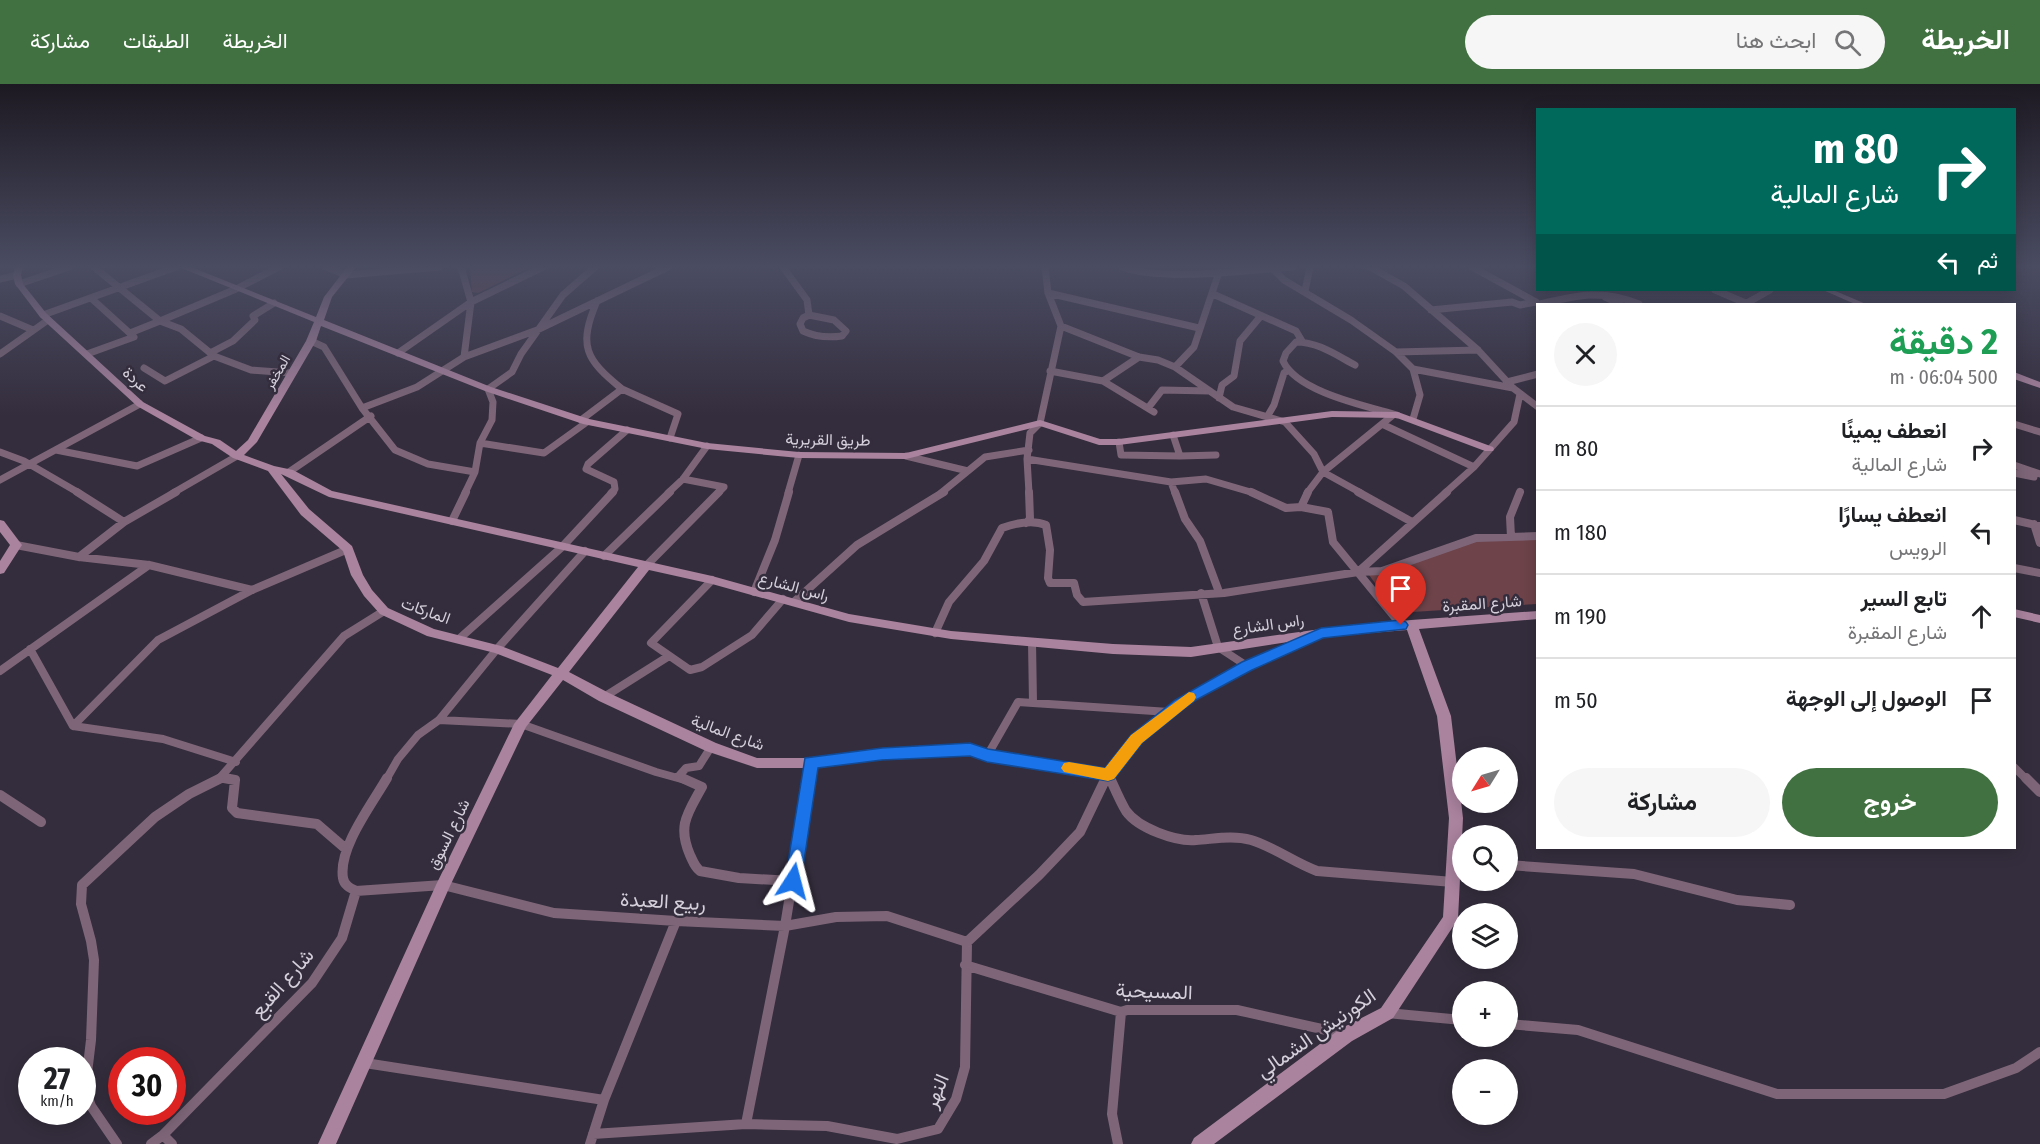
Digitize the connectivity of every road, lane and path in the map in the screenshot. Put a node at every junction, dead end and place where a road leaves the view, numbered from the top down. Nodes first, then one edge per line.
1 (1, 316) edge
2 (112, 316) edge
3 (155, 316) edge
4 (171, 316) edge
5 (253, 316) edge
6 (307, 316) edge
7 (320, 316) edge
8 (450, 316) edge
9 (469, 316) edge
10 (547, 316) edge
11 (564, 316) edge
12 (590, 316) edge
13 (808, 316) edge
14 (816, 316) edge
15 (1057, 316) edge
16 (1149, 316) edge
17 (1203, 316) edge
18 (1343, 316) edge
19 (1439, 316) edge
20 (46, 317) joint
21 (1260, 317) joint
22 (160, 321) junction
23 (318, 321) junction
24 (1061, 326) junction
25 (1198, 328) junction
26 (33, 330) junction
27 (537, 330) junction
28 (130, 333) junction
29 (311, 341) junction
30 (1302, 341) junction
31 (1478, 350) junction
32 (2, 351) edge
33 (1396, 352) junction
34 (398, 353) junction
35 (87, 354) junction
36 (212, 354) junction
37 (464, 357) junction
38 (1139, 357) junction
39 (1355, 365) dead end
40 (1175, 367) junction
41 (144, 368) dead end
42 (1413, 369) junction
43 (1050, 370) junction
44 (1287, 371) junction
45 (2016, 371) edge
46 (444, 372) junction
47 (291, 373) junction
48 (1536, 375) edge
49 (2016, 376) edge
50 (2040, 380) edge
51 (1103, 381) junction
52 (1507, 382) junction
53 (2040, 385) edge
54 (1513, 388) junction
55 (488, 389) junction
56 (622, 389) junction
57 (1211, 392) junction
58 (1520, 394) junction
59 (1219, 398) junction
60 (140, 404) junction
61 (1536, 406) edge
62 (362, 408) junction
63 (1396, 415) junction
64 (370, 416) junction
65 (1267, 417) junction
66 (1413, 419) junction
67 (584, 421) junction
68 (1285, 422) junction
69 (1040, 423) junction
70 (1384, 425) junction
71 (2016, 425) edge
72 (627, 430) junction
73 (2040, 432) edge
74 (1173, 435) junction
75 (201, 438) junction
76 (670, 438) junction
77 (1119, 442) junction
78 (480, 443) junction
79 (707, 446) junction
80 (1489, 449) junction
81 (56, 450) junction
82 (1029, 450) junction
83 (0, 452) edge
84 (799, 455) junction
85 (1216, 455) dead end
86 (237, 456) junction
87 (906, 456) junction
88 (1180, 456) junction
89 (1027, 459) junction
90 (29, 464) junction
91 (2016, 466) edge
92 (1474, 467) junction
93 (272, 469) junction
94 (968, 471) junction
95 (290, 472) junction
96 (475, 472) junction
97 (1323, 472) junction
98 (2016, 473) edge
99 (2040, 476) edge
100 (683, 479) junction
101 (0, 480) edge
102 (1171, 482) junction
103 (1520, 492) dead end
104 (1301, 507) junction
105 (2016, 520) edge
106 (452, 521) junction
107 (124, 522) junction
108 (1412, 522) junction
109 (1026, 523) junction
110 (0, 524) edge
111 (2037, 525) edge
112 (1536, 536) edge
113 (1511, 537) junction
114 (2040, 543) edge
115 (16, 545) junction
116 (562, 547) junction
117 (348, 549) junction
118 (585, 551) junction
119 (604, 556) junction
120 (79, 557) junction
121 (149, 565) junction
122 (645, 567) junction
123 (2016, 568) edge
124 (0, 570) edge
125 (1358, 572) junction
126 (2040, 573) edge
127 (712, 580) junction
128 (252, 590) junction
129 (754, 592) junction
130 (1219, 592) junction
131 (1201, 593) junction
132 (789, 600) junction
133 (384, 611) junction
134 (2016, 614) edge
135 (1536, 615) edge
136 (2040, 619) edge
137 (1406, 625) junction
138 (935, 633) junction
139 (1321, 633) junction
140 (460, 638) junction
141 (1032, 642) junction
142 (1218, 647) junction
143 (30, 649) junction
144 (497, 649) junction
145 (669, 656) junction
146 (1247, 666) junction
147 (0, 670) edge
148 (562, 674) junction
149 (604, 697) junction
150 (1034, 703) junction
151 (1169, 712) junction
152 (439, 720) junction
153 (521, 724) junction
154 (73, 726) junction
155 (711, 747) junction
156 (987, 756) junction
157 (237, 762) junction
158 (811, 763) junction
159 (2016, 769) edge
160 (1108, 775) junction
161 (678, 777) junction
162 (222, 778) junction
163 (2040, 792) edge
164 (0, 795) edge
165 (40, 822) dead end
166 (1456, 825) edge
167 (346, 849) junction
168 (1518, 865) edge
169 (1452, 875) edge
170 (793, 881) junction
171 (443, 885) junction
172 (356, 891) junction
173 (1454, 891) edge
174 (1790, 905) dead end
175 (676, 921) junction
176 (785, 926) junction
177 (967, 942) junction
178 (965, 964) junction
179 (1121, 1012) junction
180 (1387, 1013) junction
181 (1452, 1019) edge
182 (1518, 1025) edge
183 (1346, 1035) junction
184 (2040, 1052) edge
185 (365, 1063) junction
186 (604, 1100) junction
187 (746, 1124) junction
188 (163, 1135) junction
189 (592, 1139) edge
190 (896, 1141) edge
191 (117, 1144) edge
192 (151, 1144) edge
193 (172, 1144) edge
194 (327, 1144) edge
195 (1118, 1144) edge
196 (1200, 1144) edge

1 - 26 street
2 - 28 street
3 - 22 street
4 - 22 street
5 - 36 street
6 - 23 street, طريق القريرية
7 - 23 street, المخفر
8 - 34 street
9 - 37 street
10 - 27 street
11 - 27 street
12 - 56 street
13 - 14 street
15 - 24 street
16 - 25 street
17 - 25 street
18 - 33 street
19 - 31 street
20 - 26 street
20 - 35 street, عردة
21 - 30 street
21 - 59 street
22 - 28 street
22 - 36 street
23 - 29 street, المخفر
23 - 34 street, طريق القريرية
24 - 38 street
24 - 43 street
25 - 40 street
26 - 32 street
27 - 37 street
27 - 55 street
28 - 35 street
29 - 47 street, المخفر
29 - 62 street
30 - 39 street
30 - 44 street
31 - 33 street
31 - 52 street
33 - 42 street
34 - 46 street, طريق القريرية
35 - 60 street, عردة
36 - 41 street
36 - 47 street
37 - 46 street
38 - 40 street
38 - 51 street
40 - 57 street
42 - 54 street
42 - 66 street
43 - 51 street
43 - 69 street
44 - 63 street
44 - 65 street
45 - 50 street
46 - 55 street, طريق القريرية
46 - 62 street
47 - 86 street, المخفر
48 - 52 street
49 - 53 street
51 - 57 street
52 - 54 street
54 - 58 street
55 - 67 street, طريق القريرية
55 - 78 street
56 - 67 street
56 - 76 street
57 - 59 street
58 - 61 street
58 - 80 street
59 - 65 street
60 - 75 street, عردة
60 - 81 street
62 - 64 street
63 - 66 street
63 - 68 street
63 - 70 street
64 - 95 street
64 - 96 street
65 - 68 street
66 - 80 street
67 - 72 street, طريق القريرية
67 - 78 street
68 - 74 street
68 - 97 street
69 - 77 street
69 - 82 street
69 - 87 street, طريق القريرية
70 - 92 street
70 - 97 street
71 - 73 street
72 - 76 street, طريق القريرية
72 - 116 street
74 - 77 street
74 - 88 street
75 - 81 street
75 - 86 street, عردة
76 - 79 street, طريق القريرية
77 - 88 street
78 - 96 street
79 - 84 street, طريق القريرية
79 - 100 street
80 - 92 street
81 - 90 street
82 - 89 street
82 - 94 street
83 - 90 street
84 - 87 street, طريق القريرية
84 - 129 street
85 - 88 street
86 - 93 street, عردة
86 - 107 street
87 - 94 street
89 - 102 street
89 - 109 street
90 - 101 street
90 - 107 street
91 - 99 street
92 - 108 street
93 - 95 street, راس الشارع
93 - 117 street, الماركات
94 - 132 street
95 - 106 street, راس الشارع
96 - 106 street
97 - 104 street
97 - 108 street
98 - 99 street
100 - 119 street
100 - 122 street
102 - 104 street
102 - 130 street
103 - 113 street
104 - 125 street
105 - 111 street
106 - 116 street, راس الشارع
107 - 120 street
108 - 125 street
109 - 131 street
109 - 138 street
110 - 115 street
111 - 114 street
112 - 113 street
113 - 125 street
115 - 120 street
115 - 124 street
116 - 118 street, راس الشارع
116 - 140 street
117 - 128 street
117 - 133 street, الماركات
118 - 119 street, راس الشارع
118 - 144 street
119 - 122 street, راس الشارع
120 - 121 street
121 - 128 street
121 - 143 street
122 - 127 street, راس الشارع
122 - 148 street, شارع السوق
123 - 126 street
125 - 130 street
125 - 137 street
127 - 129 street, راس الشارع
127 - 145 street
128 - 154 street
129 - 132 street, راس الشارع
130 - 131 street
131 - 142 street
132 - 138 street, راس الشارع
132 - 145 street
133 - 140 street, الماركات
133 - 157 street
134 - 136 street
135 - 137 street, شارع المقبرة
137 - 139 street, شارع المقبرة
137 - 166 street, الكورنيش الشمالي
138 - 141 street, راس الشارع
139 - 142 street, راس الشارع
139 - 146 street
140 - 144 street, الماركات
141 - 142 street, راس الشارع
141 - 150 street
142 - 146 street
143 - 147 street
143 - 154 street
144 - 148 street, الماركات
144 - 152 street
145 - 149 street
146 - 151 street
148 - 149 street, شارع المالية
148 - 153 street, شارع السوق
149 - 155 street, شارع المالية
150 - 151 street
150 - 156 street
151 - 160 street
152 - 153 street
152 - 167 street
153 - 161 street
153 - 171 street, شارع السوق
154 - 157 street
155 - 158 street, شارع المالية
155 - 161 street
156 - 158 street, شارع المالية
156 - 160 street, شارع المالية
157 - 162 street
158 - 170 street
159 - 163 street
160 - 169 street
160 - 177 street
161 - 170 street
162 - 167 street
162 - 191 street
164 - 165 street
167 - 172 street
168 - 174 street
170 - 176 street
171 - 172 street, ربيع العبدة
171 - 175 street, ربيع العبدة
171 - 185 street, شارع السوق
172 - 188 street, شارع القبع
173 - 180 street, الكورنيش الشمالي
175 - 176 street, ربيع العبدة
175 - 186 street
176 - 177 street, ربيع العبدة
176 - 187 street
177 - 178 street, النهر
178 - 179 street, المسيحية
178 - 190 street, النهر
179 - 183 street, المسيحية
179 - 195 street
180 - 181 street
180 - 183 street, الكورنيش الشمالي
182 - 184 street
183 - 196 street, الكورنيش الشمالي
185 - 186 street
185 - 194 street, شارع السوق
186 - 189 street
187 - 189 street, النهر
187 - 190 street, النهر
188 - 192 street, شارع القبع
188 - 193 street

